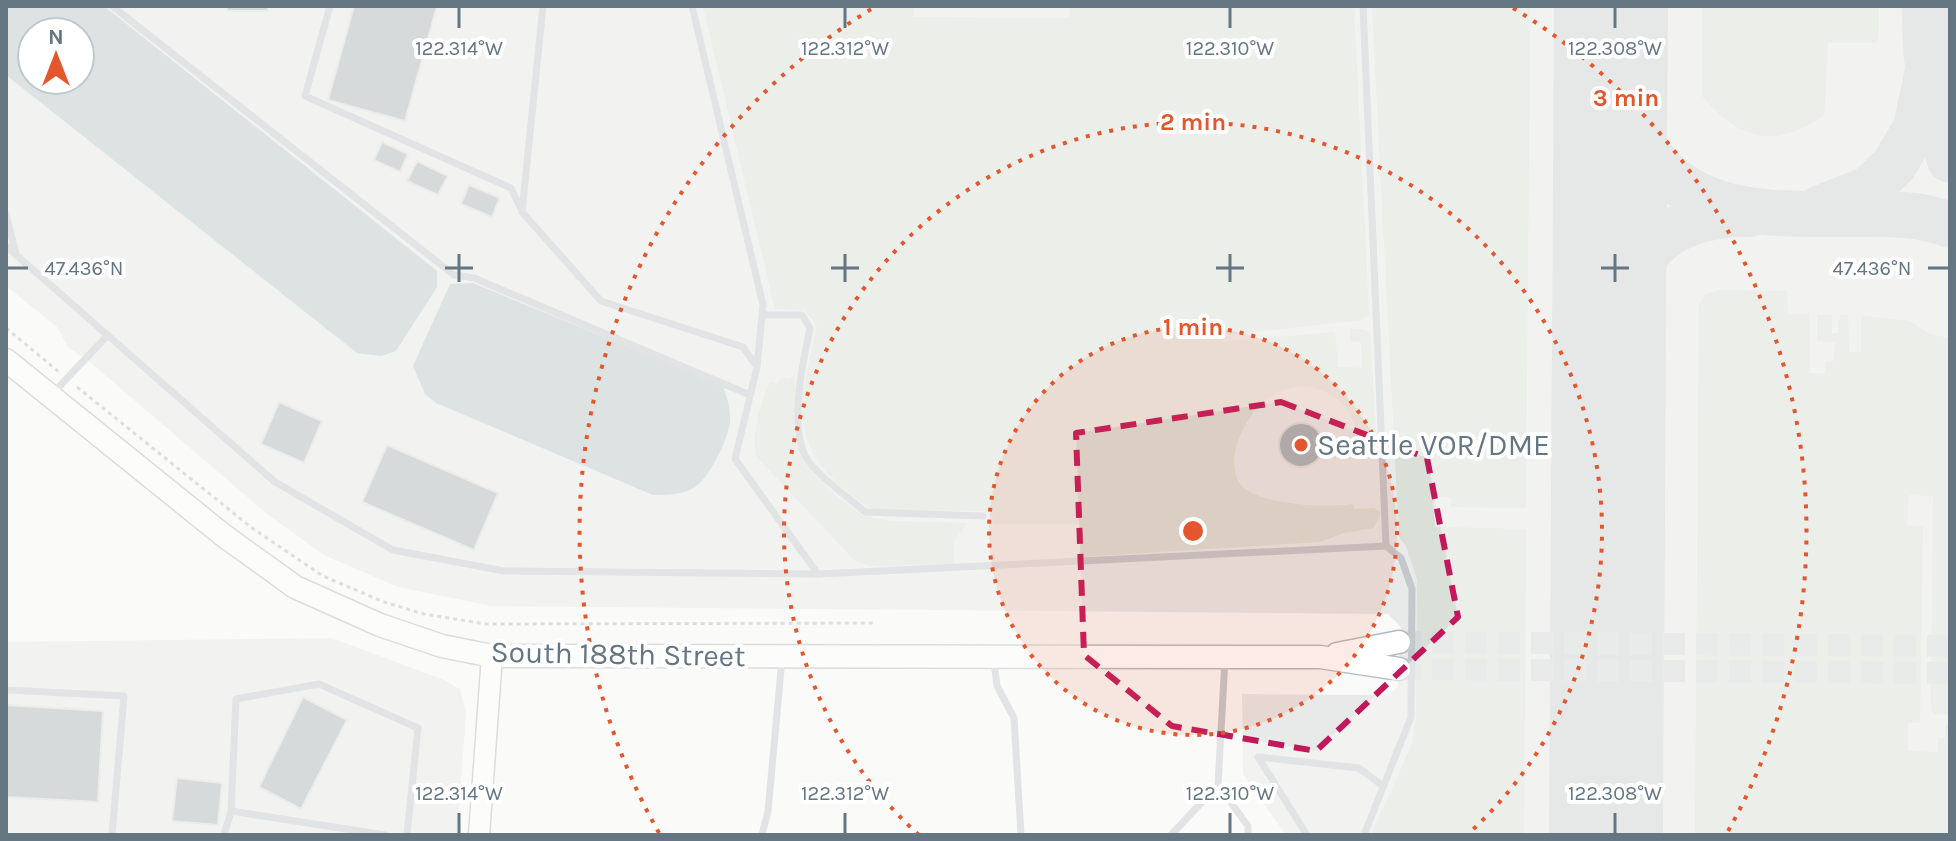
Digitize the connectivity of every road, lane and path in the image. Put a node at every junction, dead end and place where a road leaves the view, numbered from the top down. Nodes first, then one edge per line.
1 (112, 6) edge
2 (330, 6) edge
3 (543, 6) edge
4 (692, 6) edge
5 (1363, 6) edge
6 (522, 212) junction
7 (6, 214) edge
8 (6, 246) edge
9 (16, 254) junction
10 (762, 315) junction
11 (108, 335) junction
12 (6, 360) edge
13 (757, 367) junction
14 (51, 395) junction
15 (750, 395) junction
16 (983, 516) dead end
17 (1386, 546) junction
18 (818, 574) junction
19 (1399, 642) tunnel mouth
20 (492, 656) junction
21 (782, 656) junction
22 (994, 657) junction
23 (1225, 657) junction
24 (1320, 657) junction
25 (1399, 669) tunnel mouth
26 (6, 690) edge
27 (1218, 785) junction
28 (1383, 786) junction
29 (231, 811) junction
30 (112, 835) edge
31 (224, 835) edge
32 (385, 835) edge
33 (407, 835) edge
34 (479, 835) edge
35 (762, 835) edge
36 (1021, 835) edge
37 (1171, 835) edge
38 (1248, 835) edge
39 (1307, 835) edge
40 (1364, 835) edge

1 - 15 lane
2 - 6 lane
3 - 6 lane
4 - 10 lane
5 - 17 lane
6 - 13 lane
7 - 9 lane
8 - 9 lane
9 - 11 lane
10 - 13 lane
10 - 16 lane
11 - 14 lane
11 - 18 lane
12 - 14 main road, South 188th Street
13 - 15 lane
14 - 20 main road, South 188th Street
15 - 18 lane
17 - 18 lane
17 - 28 lane
19 - 24 main road, South 188th Street
20 - 21 main road, South 188th Street
20 - 34 street
21 - 22 main road, South 188th Street
21 - 35 lane
22 - 23 main road, South 188th Street
22 - 36 lane
23 - 24 main road, South 188th Street
23 - 27 lane
24 - 25 main road, South 188th Street
26 - 30 lane
27 - 37 lane
27 - 38 lane
28 - 39 lane
28 - 40 lane
29 - 31 lane
29 - 32 lane
29 - 33 lane

